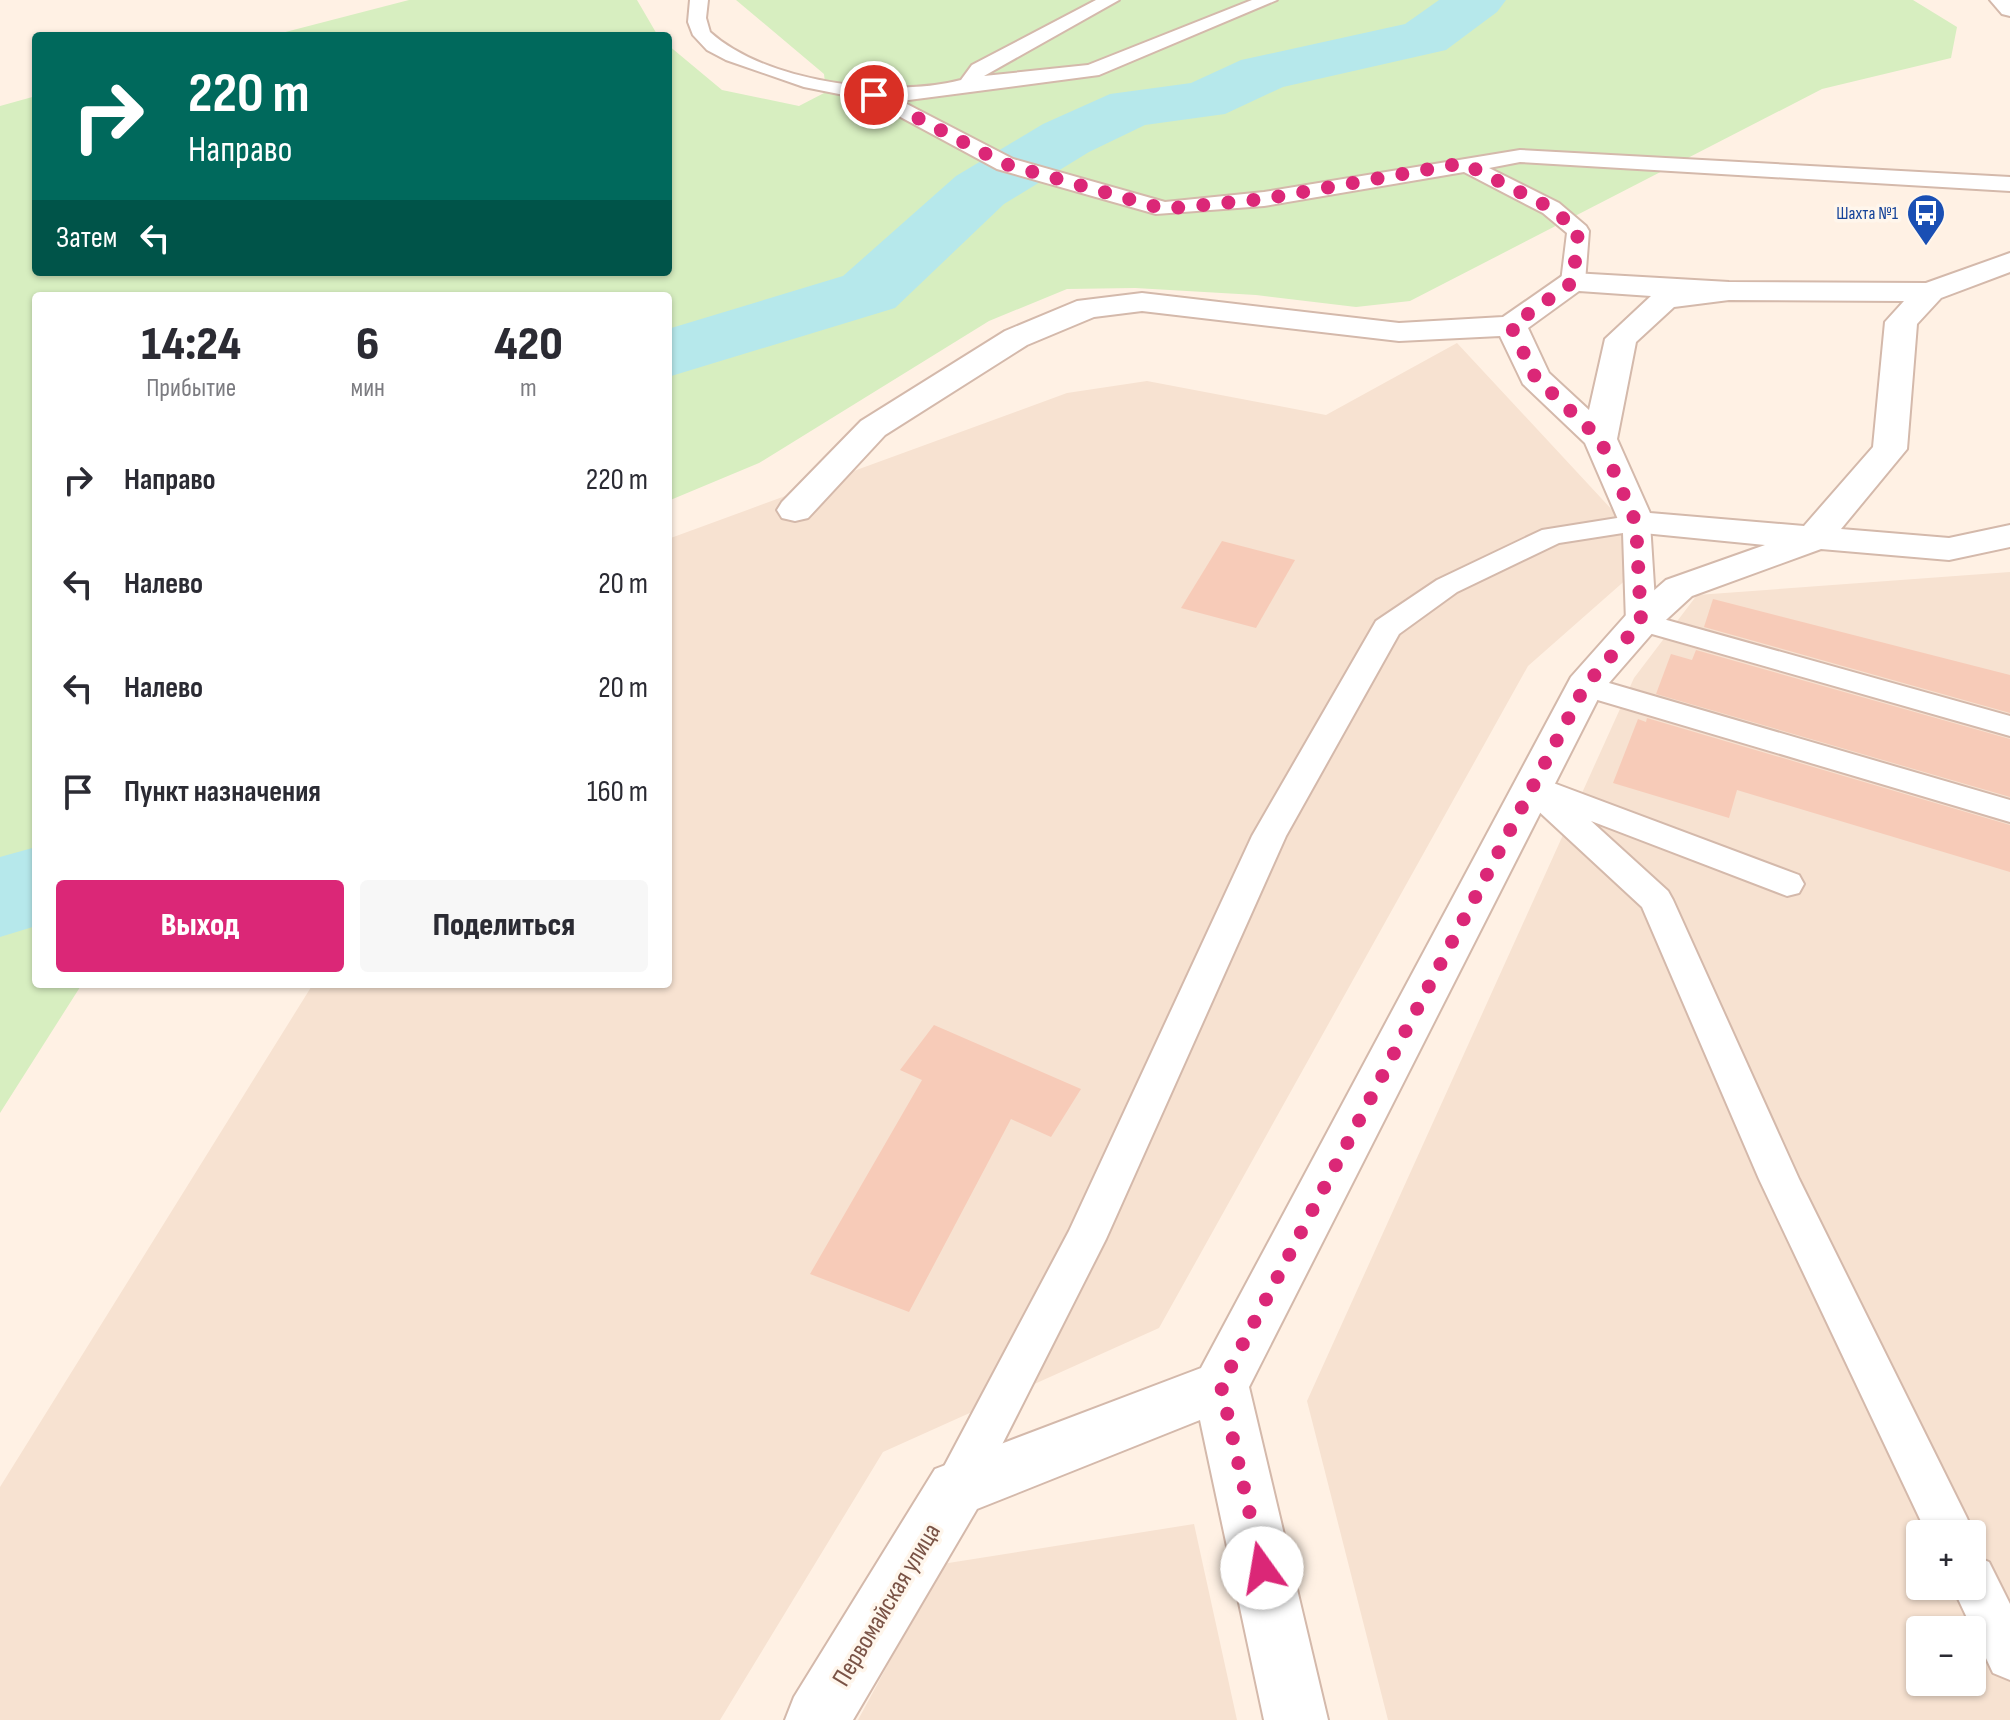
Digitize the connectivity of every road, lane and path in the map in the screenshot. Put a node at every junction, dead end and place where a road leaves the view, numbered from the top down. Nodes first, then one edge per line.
1 (699, 0) edge
2 (1110, 0) edge
3 (1268, 0) edge
4 (2002, 0) edge
5 (2010, 9) edge
6 (968, 84) junction
7 (874, 95) junction
8 (1463, 163) junction
9 (2010, 184) edge
10 (2010, 262) edge
11 (1573, 282) junction
12 (1729, 291) junction
13 (1930, 292) junction
14 (1511, 326) junction
15 (1600, 439) junction
16 (795, 510) dead end
17 (1636, 523) junction
18 (2010, 536) edge
19 (1812, 540) junction
20 (1641, 622) junction
21 (1585, 686) junction
22 (2010, 726) edge
23 (1532, 786) junction
24 (2010, 811) edge
25 (1787, 884) dead end
26 (1221, 1386) junction
27 (956, 1489) junction
28 (1944, 1520) edge
29 (1983, 1600) edge
30 (2010, 1656) edge
31 (817, 1720) edge
32 (1296, 1720) edge

1 - 7 lane
2 - 6 lane
3 - 6 lane
4 - 5 street
6 - 7 lane
7 - 8 lane
8 - 9 lane
8 - 11 lane
10 - 13 street
11 - 12 street
11 - 14 street
12 - 13 street
12 - 15 street
13 - 19 street
14 - 15 street
14 - 16 street
15 - 17 street
17 - 19 street
17 - 20 lane
17 - 27 lane
18 - 19 street
19 - 20 street
20 - 21 street
20 - 22 lane
21 - 23 street
21 - 24 lane
23 - 25 lane
23 - 26 street
23 - 28 lane
26 - 27 street
26 - 32 street
27 - 31 street, Первомайская улица
29 - 30 lane

